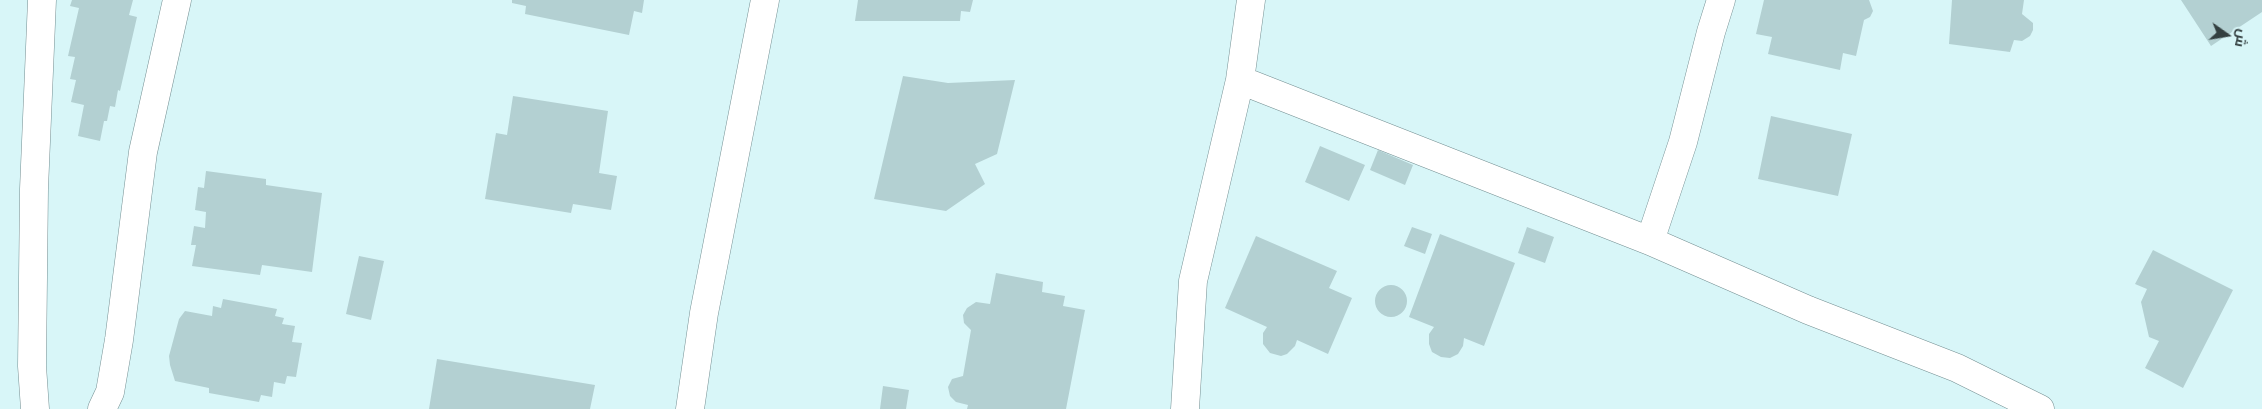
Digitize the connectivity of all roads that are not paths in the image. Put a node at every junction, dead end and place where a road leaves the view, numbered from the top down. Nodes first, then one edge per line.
1 (42, 0) edge
2 (177, 0) edge
3 (766, 0) edge
4 (1251, 0) edge
5 (1721, 0) edge
6 (1240, 80) junction
7 (1650, 241) junction
8 (35, 409) edge
9 (102, 409) edge
10 (690, 409) edge
11 (1185, 409) edge
12 (2040, 409) edge

1 - 8 street
2 - 9 street
3 - 10 street
4 - 6 street
5 - 7 street
6 - 7 street
6 - 11 street
7 - 12 street

